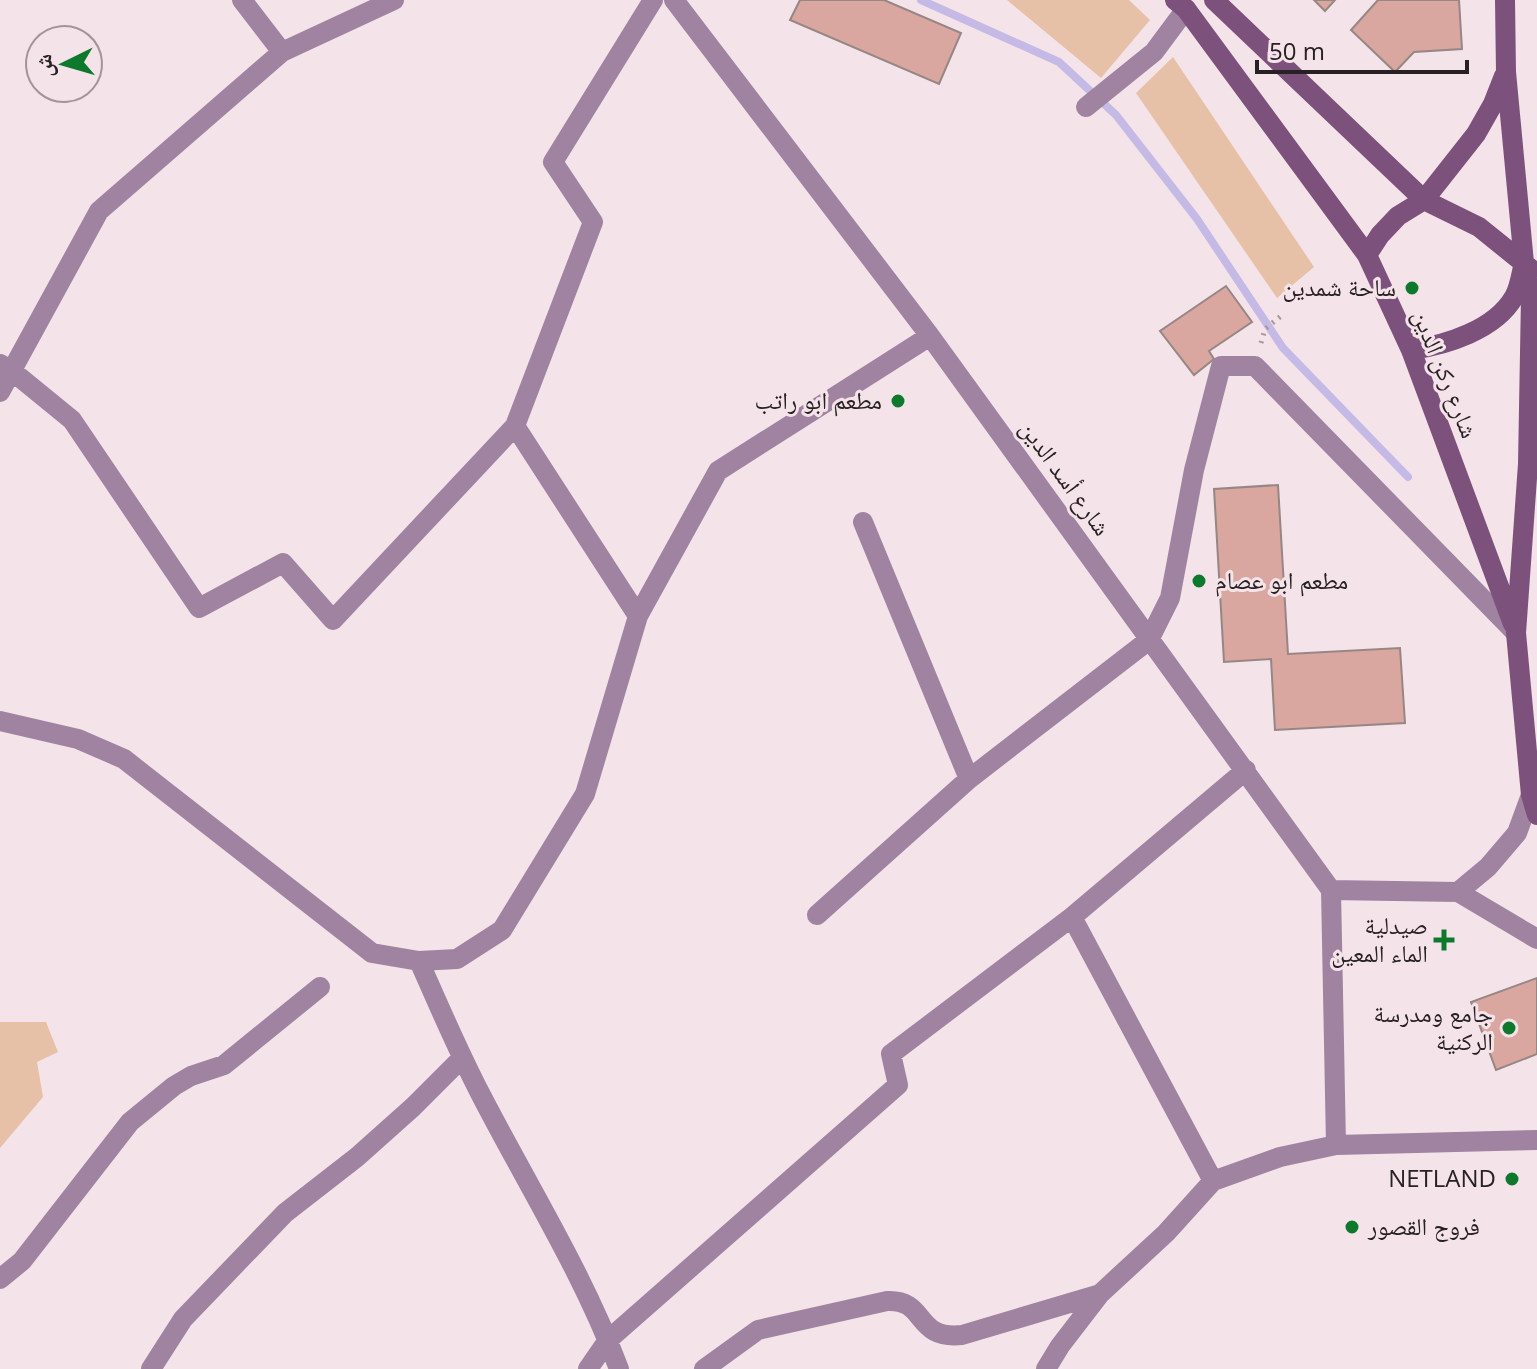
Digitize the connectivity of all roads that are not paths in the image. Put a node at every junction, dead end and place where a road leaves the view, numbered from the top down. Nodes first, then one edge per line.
1 (242, 0) edge
2 (394, 0) edge
3 (653, 0) edge
4 (674, 0) edge
5 (1214, 0) edge
6 (1505, 0) edge
7 (1180, 5) edge
8 (282, 52) junction
9 (1506, 72) junction
10 (1086, 107) dead end
11 (1424, 200) junction
12 (1367, 255) junction
13 (1531, 269) edge
14 (930, 336) junction
15 (1411, 350) junction
16 (6, 367) edge
17 (0, 392) edge
18 (515, 426) junction
19 (863, 522) dead end
20 (638, 616) junction
21 (1516, 633) junction
22 (1149, 640) junction
23 (0, 721) edge
24 (1246, 770) junction
25 (969, 779) junction
26 (1534, 805) edge
27 (1331, 890) junction
28 (1458, 892) junction
29 (817, 915) dead end
30 (1072, 917) junction
31 (1537, 939) edge
32 (419, 961) junction
33 (320, 987) dead end
34 (462, 1058) junction
35 (1537, 1140) edge
36 (1336, 1145) junction
37 (1213, 1181) junction
38 (0, 1279) edge
39 (1100, 1294) junction
40 (608, 1340) junction
41 (151, 1369) edge
42 (588, 1369) edge
43 (619, 1369) edge
44 (704, 1369) edge
45 (1046, 1369) edge

1 - 8 street
2 - 8 street
3 - 18 street
4 - 14 street, شارع أسد الدين
5 - 11 main road
6 - 9 main road
7 - 10 street
7 - 12 main road, شارع ركن الدين
8 - 16 street
9 - 11 main road
9 - 13 main road
11 - 12 main road
11 - 13 main road
12 - 15 main road, شارع ركن الدين
13 - 15 main road
13 - 21 main road
14 - 20 street
14 - 22 street, شارع أسد الدين
15 - 21 main road, شارع ركن الدين
16 - 17 street
16 - 18 street
18 - 20 street
19 - 25 street
20 - 32 street
21 - 22 street
21 - 26 main road
22 - 24 street, شارع أسد الدين
22 - 25 street
23 - 32 street
24 - 27 street, شارع أسد الدين
24 - 30 street
25 - 29 street
26 - 28 street
27 - 28 street
27 - 36 street
28 - 31 street
30 - 37 street
30 - 40 street
32 - 34 street
33 - 38 street
34 - 40 street
34 - 41 street
35 - 36 street
36 - 37 street
37 - 39 street
39 - 44 street
39 - 45 street
40 - 42 street
40 - 43 street

